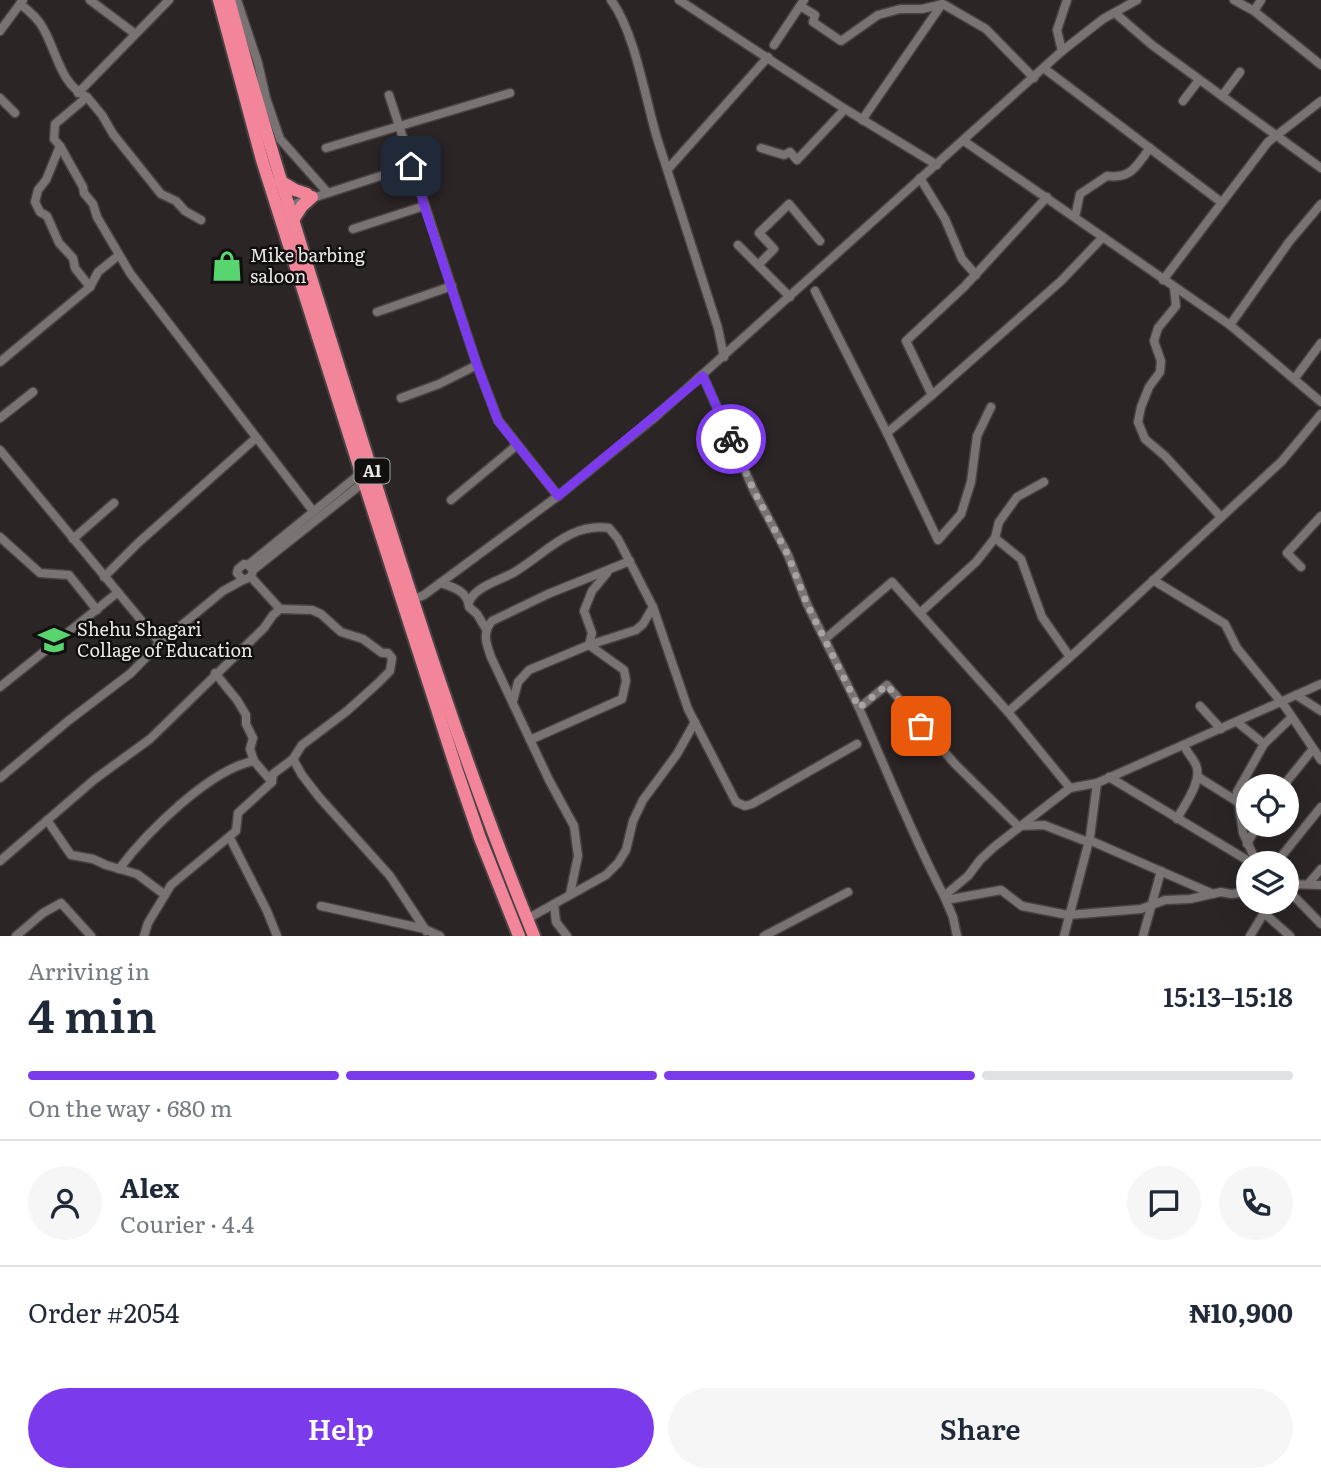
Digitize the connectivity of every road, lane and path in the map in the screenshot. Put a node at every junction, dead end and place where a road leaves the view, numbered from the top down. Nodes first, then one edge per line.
1 (90, 0) edge
2 (169, 0) edge
3 (219, 0) edge
4 (229, 0) edge
5 (237, 0) edge
6 (611, 0) edge
7 (679, 0) edge
8 (1067, 0) edge
9 (1137, 0) edge
10 (1234, 0) edge
11 (1261, 0) edge
12 (21, 2) edge
13 (943, 2) edge
14 (802, 3) edge
15 (1254, 11) junction
16 (1115, 13) junction
17 (0, 31) edge
18 (134, 33) junction
19 (774, 45) dead end
20 (1062, 51) junction
21 (768, 57) junction
22 (1321, 65) edge
23 (1045, 69) junction
24 (1240, 72) dead end
25 (1034, 78) junction
26 (1199, 80) junction
27 (78, 93) junction
28 (510, 93) dead end
29 (389, 95) dead end
30 (1222, 96) junction
31 (87, 97) junction
32 (0, 98) edge
33 (1183, 101) dead end
34 (1321, 101) edge
35 (845, 109) junction
36 (15, 113) dead end
37 (862, 120) junction
38 (398, 125) junction
39 (1276, 137) junction
40 (964, 141) junction
41 (60, 146) junction
42 (326, 148) dead end
43 (761, 148) dead end
44 (1150, 148) junction
45 (1320, 164) edge
46 (937, 165) junction
47 (411, 166) junction
48 (667, 169) junction
49 (920, 178) junction
50 (280, 181) junction
51 (317, 194) junction
52 (1047, 197) junction
53 (1221, 202) junction
54 (1321, 204) edge
55 (283, 205) junction
56 (424, 206) junction
57 (1075, 217) junction
58 (201, 220) dead end
59 (293, 220) junction
60 (353, 229) dead end
61 (1103, 237) junction
62 (820, 241) dead end
63 (738, 244) dead end
64 (119, 255) junction
65 (759, 264) junction
66 (976, 275) junction
67 (1163, 280) junction
68 (452, 286) junction
69 (90, 287) junction
70 (1174, 287) junction
71 (815, 292) dead end
72 (790, 297) junction
73 (377, 312) dead end
74 (1230, 325) junction
75 (1321, 343) edge
76 (724, 356) junction
77 (0, 362) edge
78 (477, 365) junction
79 (703, 376) junction
80 (1295, 379) junction
81 (33, 393) dead end
82 (932, 395) junction
83 (401, 397) dead end
84 (1321, 402) edge
85 (991, 407) dead end
86 (1321, 414) edge
87 (0, 418) edge
88 (887, 433) junction
89 (256, 438) junction
90 (517, 445) junction
91 (0, 450) edge
92 (362, 478) junction
93 (1044, 482) dead end
94 (558, 496) junction
95 (451, 500) dead end
96 (114, 503) dead end
97 (313, 511) junction
98 (1321, 516) edge
99 (1221, 517) junction
100 (0, 537) edge
101 (995, 538) junction
102 (73, 539) junction
103 (630, 561) junction
104 (1301, 567) dead end
105 (607, 572) junction
106 (247, 573) junction
107 (104, 577) junction
108 (1153, 580) junction
109 (440, 583) junction
110 (117, 593) junction
111 (412, 600) junction
112 (469, 602) junction
113 (653, 607) junction
114 (280, 609) junction
115 (97, 610) junction
116 (920, 613) junction
117 (486, 629) junction
118 (825, 639) junction
119 (160, 643) junction
120 (589, 645) junction
121 (1070, 657) junction
122 (215, 673) junction
123 (1321, 684) edge
124 (0, 687) edge
125 (1296, 695) junction
126 (513, 701) junction
127 (1281, 702) junction
128 (1199, 706) dead end
129 (859, 708) junction
130 (1321, 711) edge
131 (1008, 712) junction
132 (1292, 717) junction
133 (695, 722) junction
134 (1237, 722) junction
135 (1221, 729) junction
136 (530, 740) junction
137 (857, 744) dead end
138 (1264, 744) junction
139 (1184, 745) junction
140 (1313, 749) junction
141 (293, 759) junction
142 (1321, 760) edge
143 (254, 761) junction
144 (1246, 774) edge
145 (1293, 774) edge
146 (1110, 777) junction
147 (1198, 777) junction
148 (0, 778) edge
149 (272, 782) junction
150 (1097, 783) junction
151 (1070, 788) junction
152 (1236, 801) edge
153 (1321, 807) edge
154 (1177, 819) junction
155 (47, 820) junction
156 (1023, 825) junction
157 (1246, 837) edge
158 (1251, 837) edge
159 (230, 838) junction
160 (1088, 841) junction
161 (1247, 844) junction
162 (1251, 851) edge
163 (1286, 851) edge
164 (1236, 854) edge
165 (0, 861) edge
166 (120, 869) junction
167 (1321, 869) edge
168 (1161, 871) junction
169 (1308, 884) junction
170 (1299, 885) edge
171 (1321, 885) edge
172 (848, 892) dead end
173 (1236, 893) edge
174 (570, 894) junction
175 (1213, 894) junction
176 (165, 895) junction
177 (945, 898) junction
178 (1299, 900) edge
179 (554, 904) junction
180 (1153, 904) junction
181 (321, 906) dead end
182 (1263, 914) edge
183 (1265, 914) edge
184 (1068, 915) junction
185 (527, 919) junction
186 (1321, 924) edge
187 (427, 932) edge
188 (16, 936) edge
189 (91, 936) edge
190 (144, 936) edge
191 (276, 936) edge
192 (440, 936) edge
193 (519, 936) edge
194 (534, 936) edge
195 (567, 936) edge
196 (764, 936) edge
197 (957, 936) edge
198 (1063, 936) edge
199 (1143, 936) edge
200 (1250, 936) edge
201 (1290, 936) edge

1 - 18 street
2 - 18 street
3 - 55 highway, A1
4 - 50 highway, A1
5 - 51 street
6 - 48 street
7 - 21 street
8 - 20 street
9 - 16 street
10 - 15 street
11 - 15 street
12 - 17 street
12 - 27 street
13 - 14 street
13 - 25 street
13 - 37 street
14 - 19 street
15 - 22 street
16 - 20 street
16 - 26 street
18 - 27 street
20 - 23 street
21 - 35 street
21 - 48 street
23 - 25 street
23 - 44 street
24 - 30 street
25 - 40 street
26 - 30 street
26 - 33 street
27 - 31 street
28 - 38 street
29 - 38 street
30 - 39 street
31 - 41 street
31 - 58 street
32 - 36 street
34 - 39 street
35 - 37 street
35 - 43 street
37 - 46 street
38 - 42 street
38 - 47 street
39 - 45 street
39 - 53 street
40 - 46 street
40 - 52 street
41 - 64 street
41 - 69 street
44 - 53 street
44 - 57 street
46 - 49 street
47 - 51 street
47 - 56 street
48 - 76 street
49 - 66 street
49 - 72 street
50 - 51 highway
50 - 55 highway, A1
51 - 55 street
51 - 59 highway
52 - 57 street
52 - 66 street
53 - 67 street
54 - 74 street
55 - 59 highway, A1
55 - 92 highway, A1
56 - 60 street
56 - 68 street
57 - 61 street
59 - 111 highway, A1
61 - 67 street
61 - 82 street
62 - 65 street
63 - 65 street
64 - 69 street
64 - 89 street
65 - 72 street
66 - 82 street
67 - 70 street
68 - 73 street
68 - 78 street
69 - 77 street
70 - 74 street
70 - 99 street
71 - 88 street
72 - 76 street
74 - 80 street
75 - 80 street
76 - 79 street
78 - 83 street
78 - 90 street
79 - 94 street
79 - 118 street
80 - 84 street
81 - 87 street
82 - 88 street
85 - 88 street
86 - 99 street
89 - 97 street
89 - 107 street
90 - 94 street
90 - 95 street
91 - 102 street
92 - 97 street
92 - 106 street
92 - 193 highway, A1
93 - 101 street
94 - 109 street
96 - 102 street
97 - 106 street
98 - 104 street
99 - 108 street
100 - 115 street
101 - 116 street
101 - 121 street
102 - 107 street
103 - 105 street
103 - 112 street
103 - 113 street
105 - 117 street
105 - 120 street
106 - 114 street
106 - 119 street
107 - 110 street
108 - 121 street
108 - 127 street
109 - 111 street
109 - 112 street
110 - 115 street
110 - 119 street
111 - 185 highway, A1
112 - 117 street
113 - 120 street
113 - 133 street
114 - 122 street
114 - 141 street
115 - 124 street
116 - 118 street
116 - 131 street
117 - 126 street
118 - 129 street
119 - 148 street
120 - 126 street
120 - 136 street
121 - 131 street
122 - 143 street
122 - 155 street
123 - 125 street
125 - 127 street
125 - 130 street
126 - 136 street
127 - 132 street
127 - 134 street
128 - 135 street
129 - 156 street
129 - 177 street
131 - 151 street
132 - 138 street
132 - 140 street
133 - 137 street
133 - 174 street
134 - 135 street
134 - 138 street
135 - 139 street
136 - 174 street
138 - 144 street
139 - 146 street
139 - 147 street
140 - 142 street
140 - 145 street
141 - 149 street
141 - 187 street
143 - 149 street
143 - 166 street
146 - 150 street
146 - 154 street
147 - 152 street
147 - 154 street
149 - 159 street
150 - 151 street
150 - 160 street
151 - 156 street
153 - 163 street
154 - 164 street
155 - 165 street
155 - 166 street
156 - 160 street
156 - 177 street
157 - 161 street
158 - 161 street
159 - 176 street
159 - 191 street
160 - 168 street
160 - 184 street
161 - 162 street
166 - 176 street
167 - 169 street
168 - 175 street
168 - 180 street
169 - 170 street
169 - 171 street
172 - 196 street
173 - 175 street
174 - 179 street
175 - 180 street
176 - 190 street
177 - 184 street
177 - 197 street
178 - 186 street
179 - 185 street
179 - 195 street
180 - 184 street
180 - 199 street
181 - 187 street
182 - 200 street
183 - 201 street
184 - 198 street
185 - 194 highway, A1
187 - 192 street
188 - 189 street

